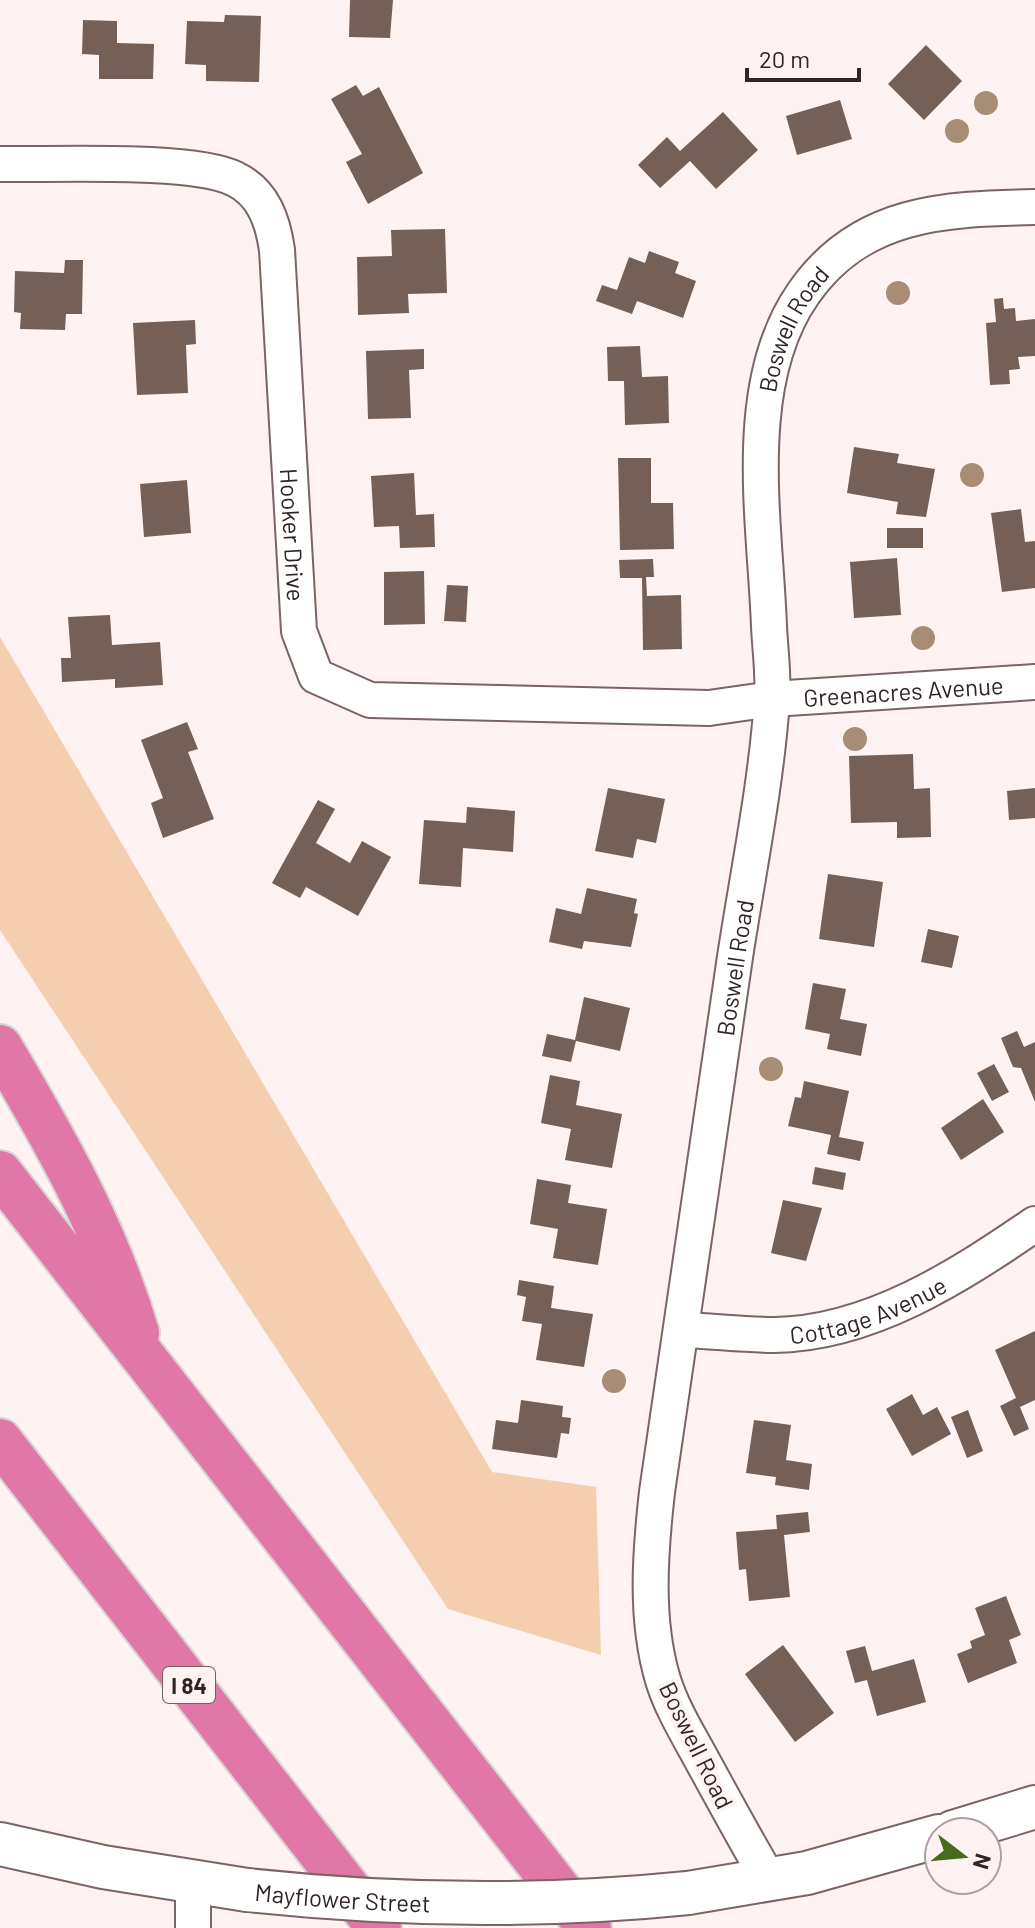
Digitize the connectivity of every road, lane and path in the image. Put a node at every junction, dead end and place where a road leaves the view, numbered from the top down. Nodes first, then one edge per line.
1 (0, 164) edge
2 (1035, 207) edge
3 (1035, 682) edge
4 (772, 699) junction
5 (0, 1047) edge
6 (0, 1173) edge
7 (1035, 1224) edge
8 (682, 1330) junction
9 (145, 1359) junction
10 (0, 1441) edge
11 (1035, 1807) edge
12 (1003, 1817) edge
13 (923, 1841) edge
14 (0, 1844) edge
15 (769, 1880) junction
16 (193, 1882) junction
17 (193, 1928) edge
18 (379, 1928) edge
19 (589, 1928) edge

1 - 4 street, Hooker Drive
2 - 4 street, Boswell Road
3 - 4 street, Greenacres Avenue
4 - 8 street, Boswell Road
5 - 9 highway
6 - 9 highway
7 - 8 street, Cottage Avenue
8 - 15 street, Boswell Road
9 - 19 highway
10 - 18 highway, I 84
11 - 12 street
13 - 15 street, Mayflower Street
14 - 16 street, Mayflower Street
15 - 16 street, Mayflower Street, bridge
16 - 17 street

